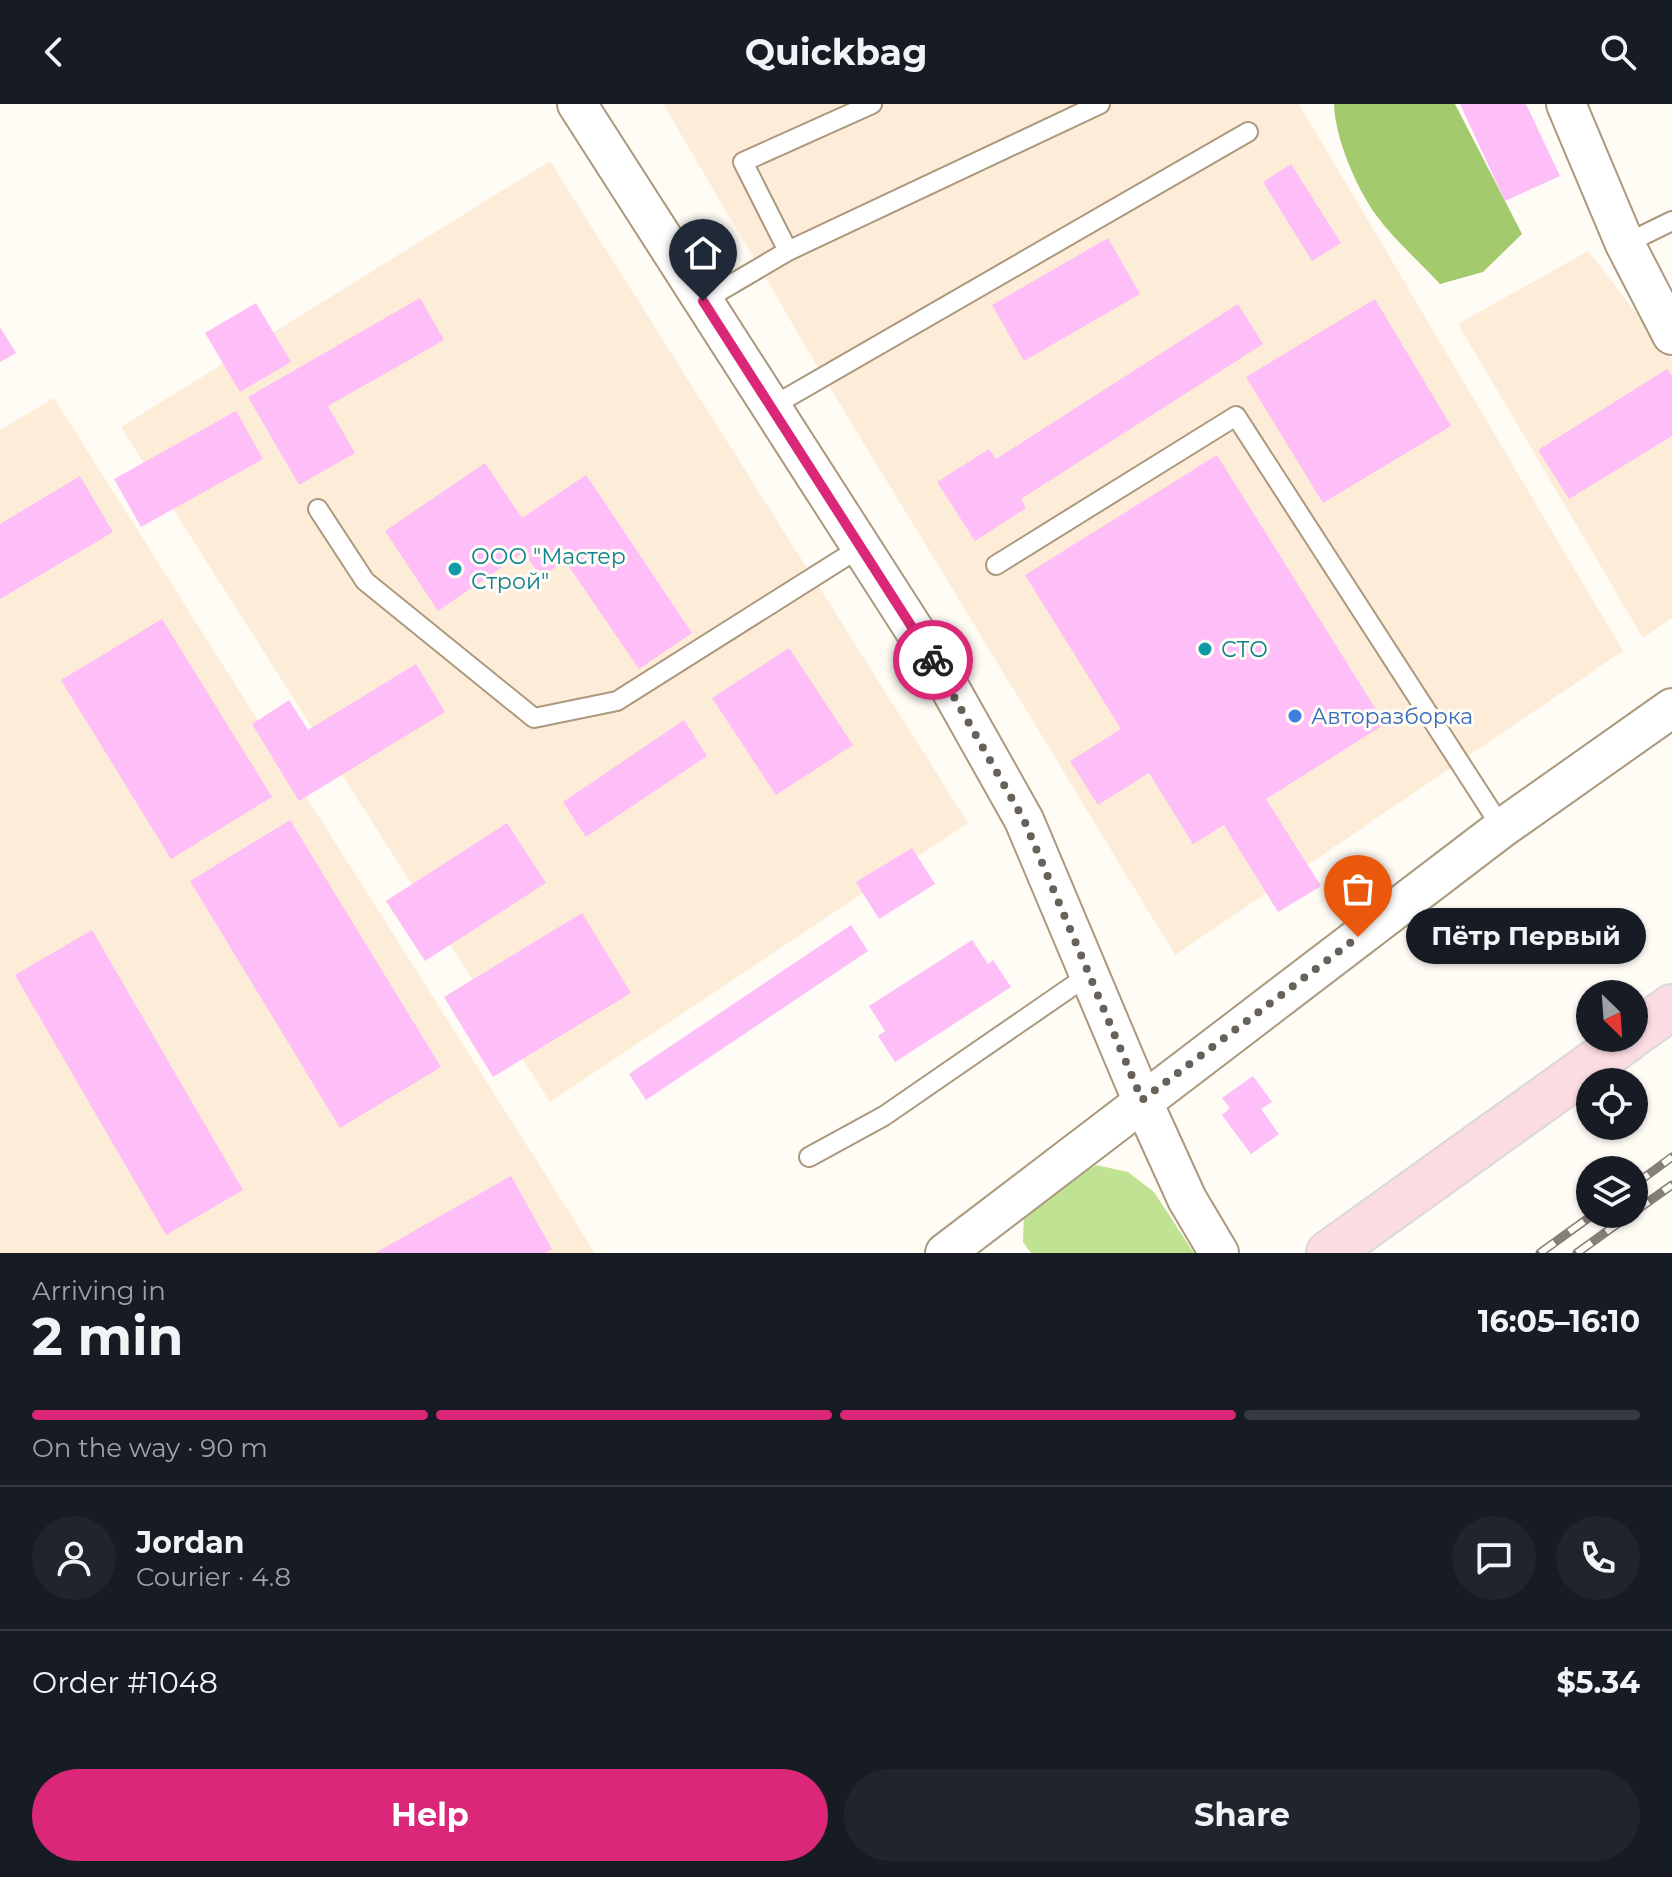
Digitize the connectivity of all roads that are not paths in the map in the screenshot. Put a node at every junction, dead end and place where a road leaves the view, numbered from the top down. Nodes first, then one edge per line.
1 (577, 104) edge
2 (872, 104) edge
3 (1100, 104) edge
4 (1566, 104) edge
5 (1248, 132) dead end
6 (1672, 221) edge
7 (1625, 244) junction
8 (788, 251) junction
9 (703, 301) junction
10 (1672, 335) edge
11 (771, 407) junction
12 (318, 509) dead end
13 (861, 547) junction
14 (996, 565) dead end
15 (1672, 708) edge
16 (1502, 828) junction
17 (1090, 974) junction
18 (1672, 1007) edge
19 (1648, 1024) edge
20 (1609, 1052) edge
21 (1142, 1100) junction
22 (809, 1157) dead end
23 (945, 1253) edge
24 (1219, 1253) edge
25 (1329, 1253) edge

1 - 9 street
2 - 8 lane
3 - 8 lane
4 - 7 street
5 - 11 lane
6 - 7 lane
7 - 10 street
8 - 9 lane
9 - 11 street
11 - 13 street
12 - 13 lane
13 - 17 street
14 - 16 lane
15 - 16 street
16 - 21 street
17 - 21 street
17 - 22 lane
18 - 19 main road
20 - 25 main road
21 - 23 street
21 - 24 street

